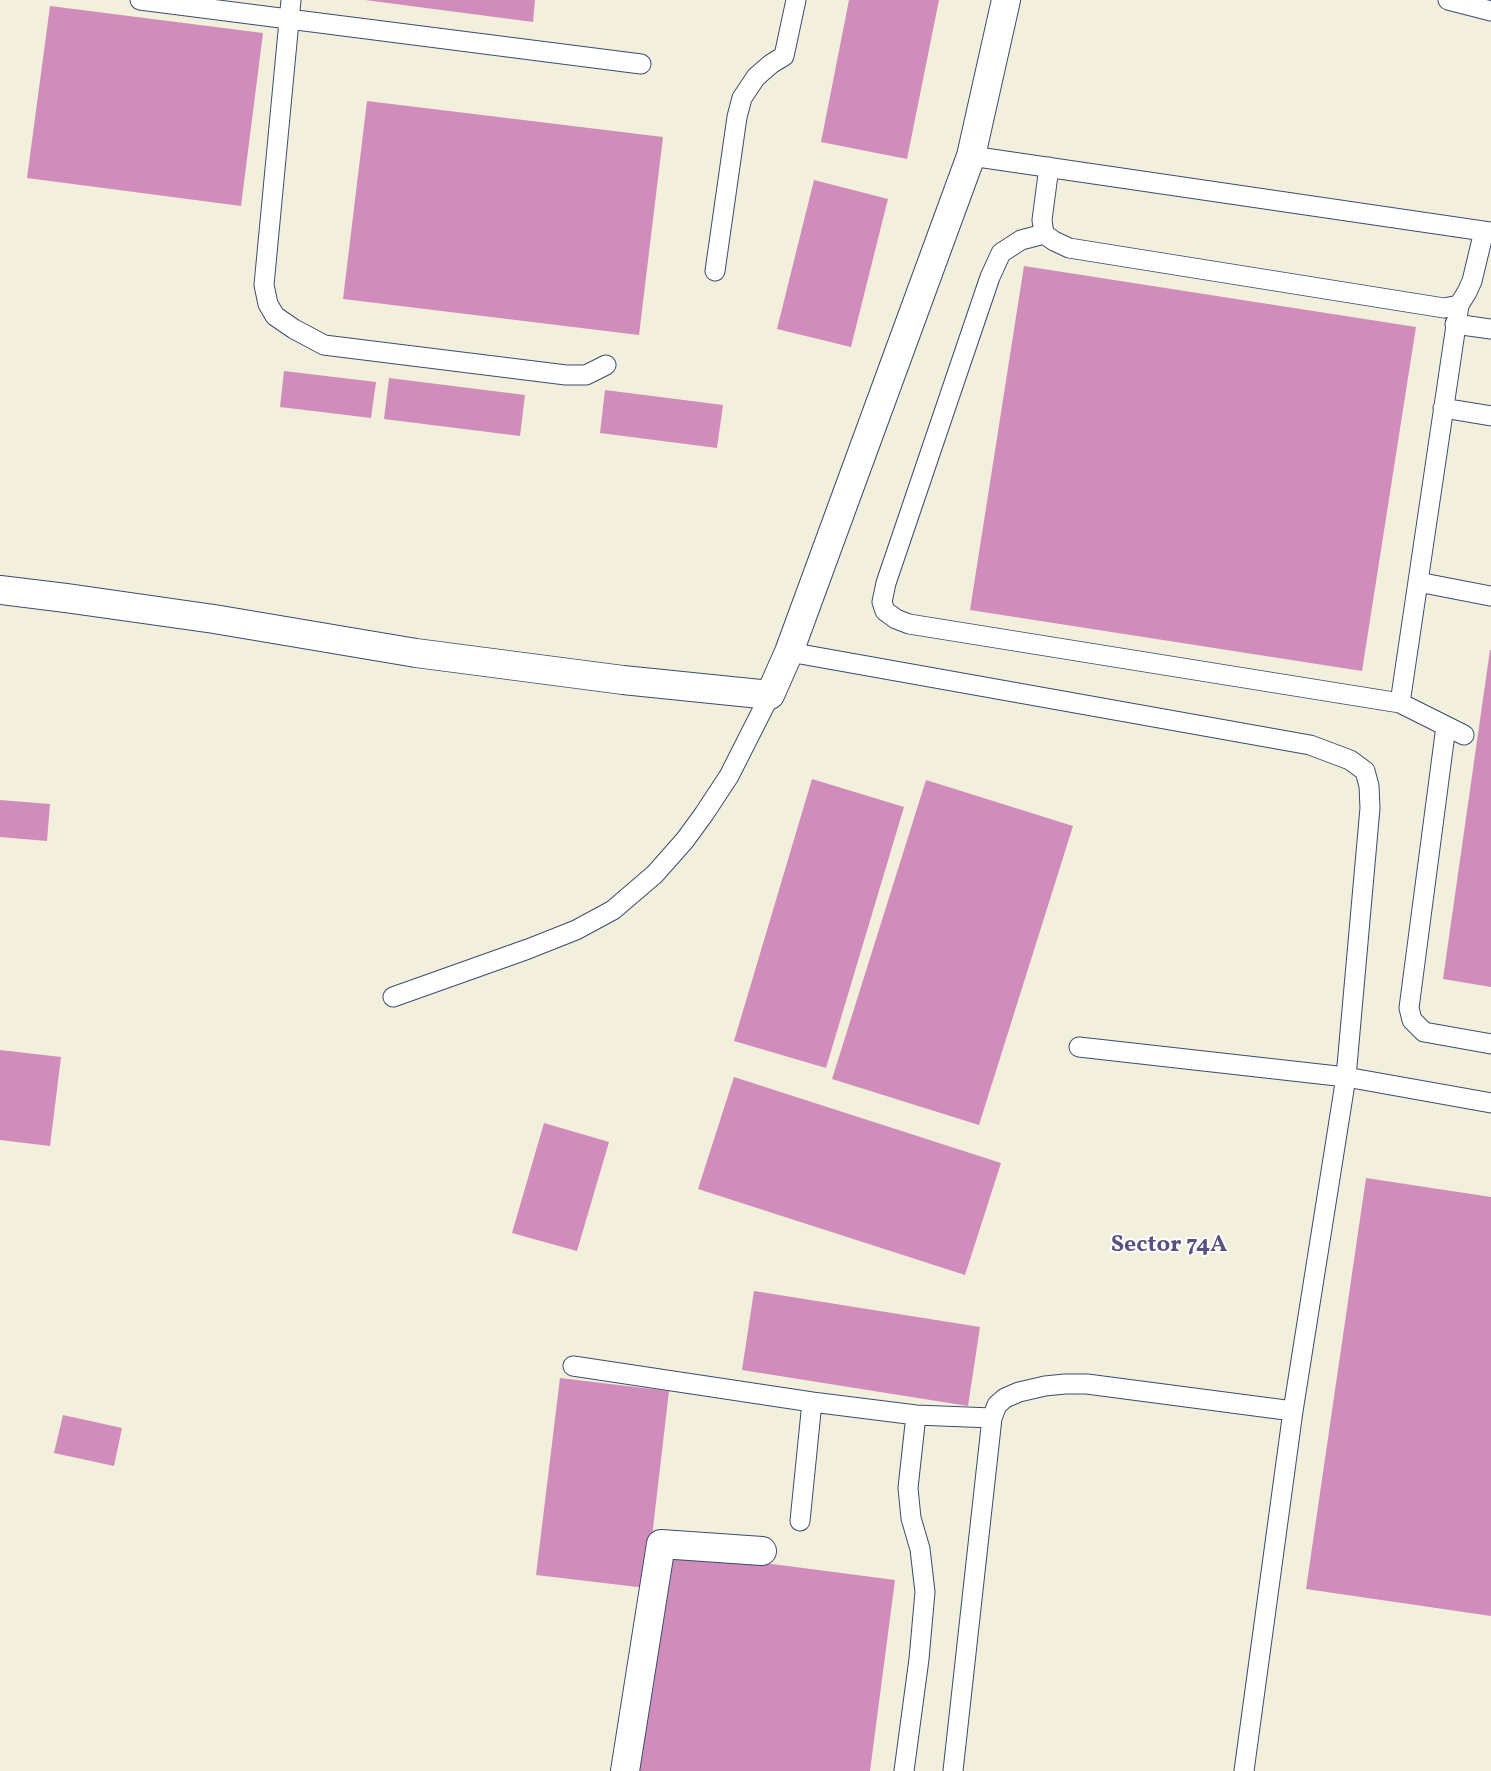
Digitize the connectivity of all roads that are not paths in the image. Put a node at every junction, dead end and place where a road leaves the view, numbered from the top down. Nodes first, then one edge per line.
1 (140, 0) edge
2 (292, 0) edge
3 (796, 0) edge
4 (1006, 0) edge
5 (1448, 0) edge
6 (1491, 11) edge
7 (289, 19) junction
8 (641, 64) dead end
9 (971, 156) junction
10 (1049, 168) junction
11 (1487, 232) edge
12 (1044, 234) junction
13 (715, 272) dead end
14 (1459, 305) junction
15 (1456, 324) junction
16 (1491, 329) edge
17 (606, 365) dead end
18 (1443, 408) junction
19 (1491, 416) edge
20 (1418, 582) junction
21 (0, 590) edge
22 (1490, 596) dead end
23 (789, 652) junction
24 (770, 695) junction
25 (1400, 703) junction
26 (1446, 726) junction
27 (1464, 735) dead end
28 (393, 997) dead end
29 (1491, 1044) edge
30 (1079, 1047) dead end
31 (1346, 1076) junction
32 (1491, 1103) edge
33 (573, 1366) dead end
34 (812, 1402) junction
35 (1293, 1411) junction
36 (916, 1415) junction
37 (992, 1418) junction
38 (800, 1520) dead end
39 (762, 1550) dead end
40 (625, 1771) edge
41 (904, 1771) edge
42 (953, 1771) edge
43 (1244, 1771) edge

1 - 7 lane
2 - 7 lane
3 - 13 lane
4 - 9 street
5 - 6 lane
7 - 8 lane
7 - 17 lane
9 - 10 lane
9 - 23 street
10 - 11 lane
10 - 12 lane
11 - 14 lane
12 - 14 lane
12 - 25 lane
14 - 15 lane
15 - 16 lane
15 - 18 lane
18 - 19 lane
18 - 20 lane
20 - 22 lane
20 - 25 lane
21 - 24 street
23 - 24 street
23 - 31 lane
24 - 28 lane
25 - 26 lane
26 - 27 lane
26 - 29 lane
30 - 31 lane
31 - 32 lane
31 - 35 lane
33 - 34 lane
34 - 36 lane
34 - 38 lane
35 - 37 lane
35 - 43 lane
36 - 37 lane
36 - 41 lane
37 - 42 lane
39 - 40 street

